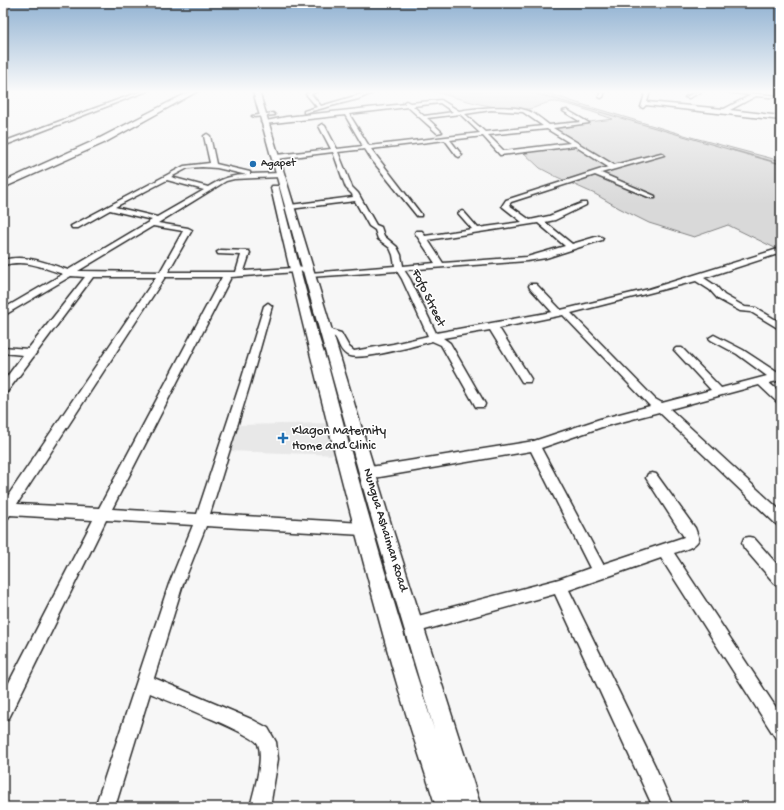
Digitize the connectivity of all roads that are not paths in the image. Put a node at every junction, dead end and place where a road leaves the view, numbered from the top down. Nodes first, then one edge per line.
1 (44, 129) edge
2 (111, 129) edge
3 (124, 129) edge
4 (262, 129) edge
5 (264, 129) edge
6 (323, 129) edge
7 (355, 129) edge
8 (436, 129) edge
9 (478, 129) edge
10 (540, 129) edge
11 (550, 129) edge
12 (439, 132) dead end
13 (484, 134) junction
14 (207, 136) dead end
15 (446, 138) junction
16 (3, 144) edge
17 (576, 144) junction
18 (366, 147) junction
19 (335, 151) junction
20 (459, 155) dead end
21 (661, 155) dead end
22 (276, 157) junction
23 (213, 165) junction
24 (613, 167) junction
25 (595, 173) junction
26 (271, 175) junction
27 (3, 177) edge
28 (167, 178) junction
29 (3, 185) edge
30 (209, 189) junction
31 (653, 197) dead end
32 (357, 199) junction
33 (584, 204) dead end
34 (290, 207) junction
35 (110, 208) junction
36 (462, 213) dead end
37 (419, 215) dead end
38 (540, 221) junction
39 (156, 222) junction
40 (529, 223) junction
41 (75, 226) dead end
42 (476, 230) junction
43 (600, 238) dead end
44 (570, 247) junction
45 (781, 250) edge
46 (221, 252) dead end
47 (3, 263) edge
48 (441, 266) junction
49 (400, 270) junction
50 (305, 272) junction
51 (70, 273) junction
52 (162, 274) junction
53 (234, 274) junction
54 (91, 275) junction
55 (698, 278) junction
56 (533, 286) dead end
57 (268, 306) dead end
58 (3, 313) edge
59 (562, 314) junction
60 (493, 327) junction
61 (781, 327) edge
62 (327, 332) junction
63 (432, 337) junction
64 (714, 338) dead end
65 (3, 350) edge
66 (679, 350) dead end
67 (31, 353) junction
68 (778, 377) edge
69 (526, 379) dead end
70 (762, 382) junction
71 (3, 389) edge
72 (720, 392) junction
73 (781, 399) edge
74 (480, 404) dead end
75 (662, 408) junction
76 (534, 446) junction
77 (368, 472) junction
78 (652, 478) dead end
79 (5, 512) edge
80 (102, 515) junction
81 (781, 520) edge
82 (201, 521) junction
83 (363, 529) junction
84 (749, 543) dead end
85 (664, 550) junction
86 (600, 572) junction
87 (781, 580) edge
88 (559, 586) junction
89 (414, 625) junction
90 (145, 683) junction
91 (3, 712) edge
92 (781, 731) edge
93 (105, 807) edge
94 (260, 807) edge
95 (448, 807) edge
96 (469, 807) edge
97 (663, 807) edge

1 - 16 street
2 - 27 highway
3 - 29 highway
4 - 26 main road, Nungua Ashaiman Road
5 - 22 main road, Nungua Ashaiman Road
6 - 19 street, Fofo Street
7 - 18 street
8 - 12 street
9 - 13 street
10 - 13 street
11 - 17 street
13 - 15 street
13 - 17 street
14 - 23 street
15 - 18 street
15 - 20 street
17 - 24 street
18 - 19 street
18 - 37 street
19 - 22 street
19 - 32 street, Fofo Street
21 - 24 street
22 - 26 main road, Nungua Ashaiman Road
23 - 26 street
23 - 28 street
24 - 25 street
25 - 31 street
25 - 40 street
26 - 30 street
26 - 34 main road, Nungua Ashaiman Road
26 - 50 main road, Nungua Ashaiman Road
28 - 30 street
28 - 35 street
30 - 39 street
32 - 34 street
32 - 49 street, Fofo Street
33 - 38 street
34 - 50 main road, Nungua Ashaiman Road
35 - 39 street
35 - 41 street
36 - 42 street
38 - 40 street
38 - 44 street
39 - 51 street
39 - 52 street
40 - 42 street
42 - 48 street
43 - 44 street
44 - 48 street
45 - 55 street
46 - 53 street
47 - 51 street
48 - 49 street
49 - 50 street
49 - 63 street, Fofo Street
50 - 53 street
50 - 62 main road, Nungua Ashaiman Road
50 - 83 main road, Nungua Ashaiman Road
51 - 54 street
51 - 58 street
52 - 53 street
52 - 54 street
52 - 79 street
53 - 80 street
54 - 67 street
55 - 59 street
55 - 61 street
56 - 59 street
57 - 82 street
59 - 60 street
59 - 75 street
60 - 63 street
60 - 69 street
62 - 63 street
62 - 77 main road, Nungua Ashaiman Road
63 - 74 street
64 - 68 street
65 - 67 street
66 - 72 street
67 - 71 street
68 - 70 street
70 - 72 street
70 - 73 street
72 - 75 street
75 - 76 street
75 - 81 street
76 - 77 street
76 - 86 street
77 - 89 main road, Nungua Ashaiman Road
78 - 85 street
79 - 80 street
80 - 82 street
80 - 91 street
82 - 83 street
82 - 90 street
83 - 95 main road, Nungua Ashaiman Road
84 - 87 street
85 - 86 street
85 - 92 street
86 - 88 street
88 - 89 street
88 - 97 street
89 - 96 main road, Nungua Ashaiman Road
90 - 93 street
90 - 94 street

